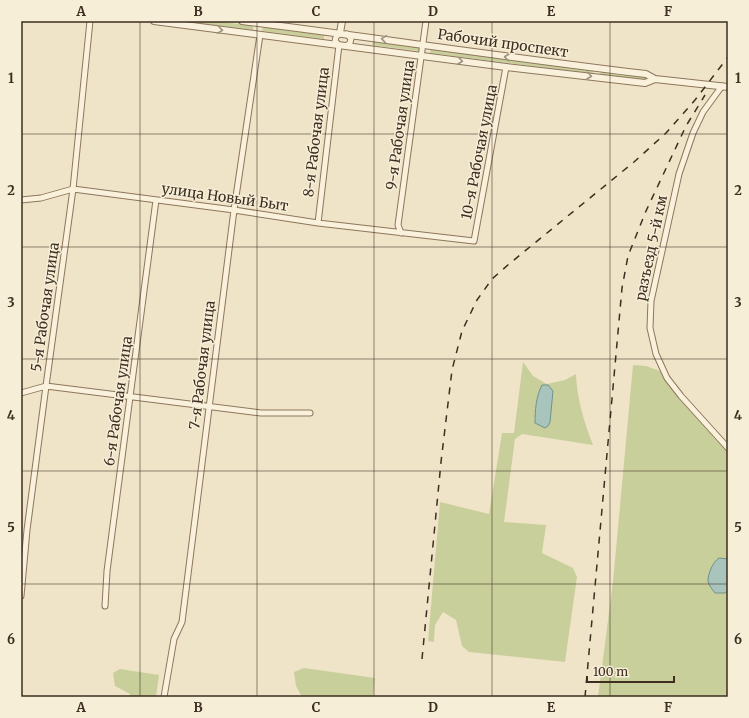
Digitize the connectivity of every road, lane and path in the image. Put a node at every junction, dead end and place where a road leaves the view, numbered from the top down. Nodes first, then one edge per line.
1 (90, 21) edge
2 (154, 21) edge
3 (242, 21) edge
4 (342, 21) edge
5 (426, 21) edge
6 (261, 22) edge
7 (344, 34) junction
8 (260, 35) junction
9 (423, 44) junction
10 (339, 45) junction
11 (346, 46) junction
12 (421, 55) junction
13 (506, 67) junction
14 (655, 79) junction
15 (725, 86) edge
16 (73, 189) junction
17 (21, 200) edge
18 (156, 200) junction
19 (234, 210) junction
20 (318, 223) junction
21 (401, 233) junction
22 (474, 241) joint
23 (46, 386) junction
24 (21, 393) edge
25 (131, 397) junction
26 (208, 406) junction
27 (310, 413) dead end
28 (728, 448) edge
29 (21, 596) edge
30 (106, 606) dead end
31 (164, 697) edge

1 - 16 street, 5-я Рабочая улица
2 -> 8 street, Рабочий проспект
3 - 6 street, Рабочий проспект
4 - 7 street
5 - 9 street, 9-я Рабочая улица
6 - 7 street, Рабочий проспект
9 -> 7 street, Рабочий проспект
7 - 10 street
7 - 11 street
8 - 10 street, Рабочий проспект
8 - 19 street, 7-я Рабочая улица
9 - 12 street, 9-я Рабочая улица
14 -> 9 street, Рабочий проспект
10 - 11 street, Рабочий проспект
10 - 20 street, 8-я Рабочая улица
11 - 12 street, Рабочий проспект
12 -> 13 street, Рабочий проспект
12 - 21 street, 9-я Рабочая улица
13 -> 14 street, Рабочий проспект
13 - 22 street, 10-я Рабочая улица
14 - 15 street, Рабочий проспект
15 - 28 street, разъезд 5-й км
16 - 17 street, улица Новый Быт
16 - 18 street, улица Новый Быт
16 - 23 street, 5-я Рабочая улица
18 - 19 street, улица Новый Быт
18 - 25 street, 6-я Рабочая улица
19 - 20 street, улица Новый Быт
19 - 26 street, 7-я Рабочая улица
20 - 21 street, улица Новый Быт
21 - 22 street, улица Новый Быт
23 - 24 street
23 - 25 street
23 - 29 street, 5-я Рабочая улица
25 - 26 street
25 - 30 street, 6-я Рабочая улица
26 - 27 street
26 - 31 street, 7-я Рабочая улица

